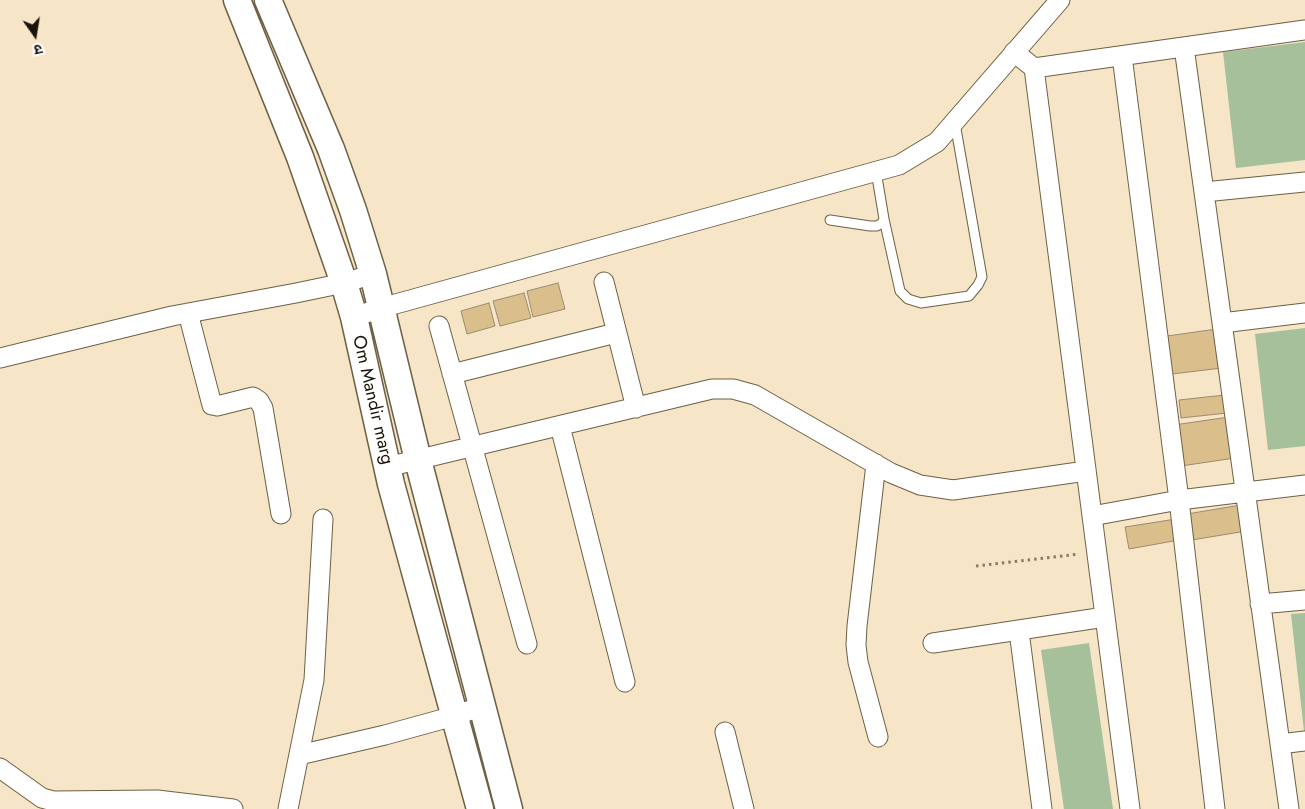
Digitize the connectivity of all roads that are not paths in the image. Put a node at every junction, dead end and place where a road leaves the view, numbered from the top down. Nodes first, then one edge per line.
1 (237, 0) edge
2 (268, 0) edge
3 (1060, 0) edge
4 (1305, 30) edge
5 (1184, 48) junction
6 (1014, 52) junction
7 (1122, 56) junction
8 (1034, 68) junction
9 (955, 121) junction
10 (876, 171) junction
11 (1305, 182) edge
12 (1204, 192) junction
13 (884, 219) junction
14 (830, 220) dead end
15 (373, 274) junction
16 (604, 282) dead end
17 (344, 283) junction
18 (381, 308) junction
19 (1305, 313) edge
20 (188, 314) junction
21 (354, 317) junction
22 (1222, 323) junction
23 (439, 326) dead end
24 (616, 333) junction
25 (0, 358) edge
26 (452, 374) junction
27 (636, 408) junction
28 (560, 426) junction
29 (473, 447) junction
30 (418, 460) junction
31 (876, 464) junction
32 (388, 467) junction
33 (1086, 471) junction
34 (1305, 485) edge
35 (1245, 493) junction
36 (1180, 500) junction
37 (281, 514) dead end
38 (1092, 516) junction
39 (323, 519) dead end
40 (1305, 600) edge
41 (1260, 604) junction
42 (1105, 617) junction
43 (1019, 631) junction
44 (933, 643) dead end
45 (527, 644) dead end
46 (625, 682) dead end
47 (482, 706) junction
48 (454, 716) junction
49 (725, 732) dead end
50 (878, 737) dead end
51 (1305, 741) edge
52 (1280, 744) junction
53 (299, 755) junction
54 (0, 768) edge
55 (53, 805) edge
56 (233, 809) edge
57 (288, 809) edge
58 (480, 809) edge
59 (509, 809) edge
60 (744, 809) edge
61 (1042, 809) edge
62 (1130, 809) edge
63 (1215, 809) edge
64 (1289, 809) edge

1 - 17 main road, Om Mandir marg
2 - 15 main road, Om Mandir marg
3 - 6 street
4 - 5 street
5 - 7 street
5 - 12 street
6 - 8 street
6 - 9 street
7 - 8 street
7 - 36 street
8 - 33 street
9 - 10 street
9 - 13 lane
10 - 13 lane
10 - 18 street
11 - 12 street
12 - 22 street
13 - 14 lane
15 - 17 street
15 - 18 main road, Om Mandir marg
16 - 24 street
17 - 20 street
17 - 21 main road, Om Mandir marg
18 - 21 street
18 - 30 main road, Om Mandir marg
19 - 22 street
20 - 25 street
20 - 37 street
21 - 32 main road, Om Mandir marg
22 - 35 street
23 - 26 street
24 - 26 street
24 - 27 street
26 - 29 street
27 - 28 street
27 - 31 street
28 - 29 street
28 - 46 street
29 - 30 street
29 - 45 street
30 - 32 street
30 - 47 main road, Om Mandir marg
31 - 33 street
31 - 50 street
32 - 48 main road, Om Mandir marg
33 - 38 street
34 - 35 street
35 - 36 street
35 - 41 street
36 - 38 street
36 - 63 street
38 - 42 street
39 - 53 street
40 - 41 street
41 - 52 street
42 - 43 street
42 - 62 street
43 - 44 street
43 - 61 street
47 - 48 street
47 - 59 main road, Om Mandir marg
48 - 53 street
48 - 58 main road, Om Mandir marg
49 - 60 street
51 - 52 street
52 - 64 street
53 - 57 street
54 - 55 street
55 - 56 street

